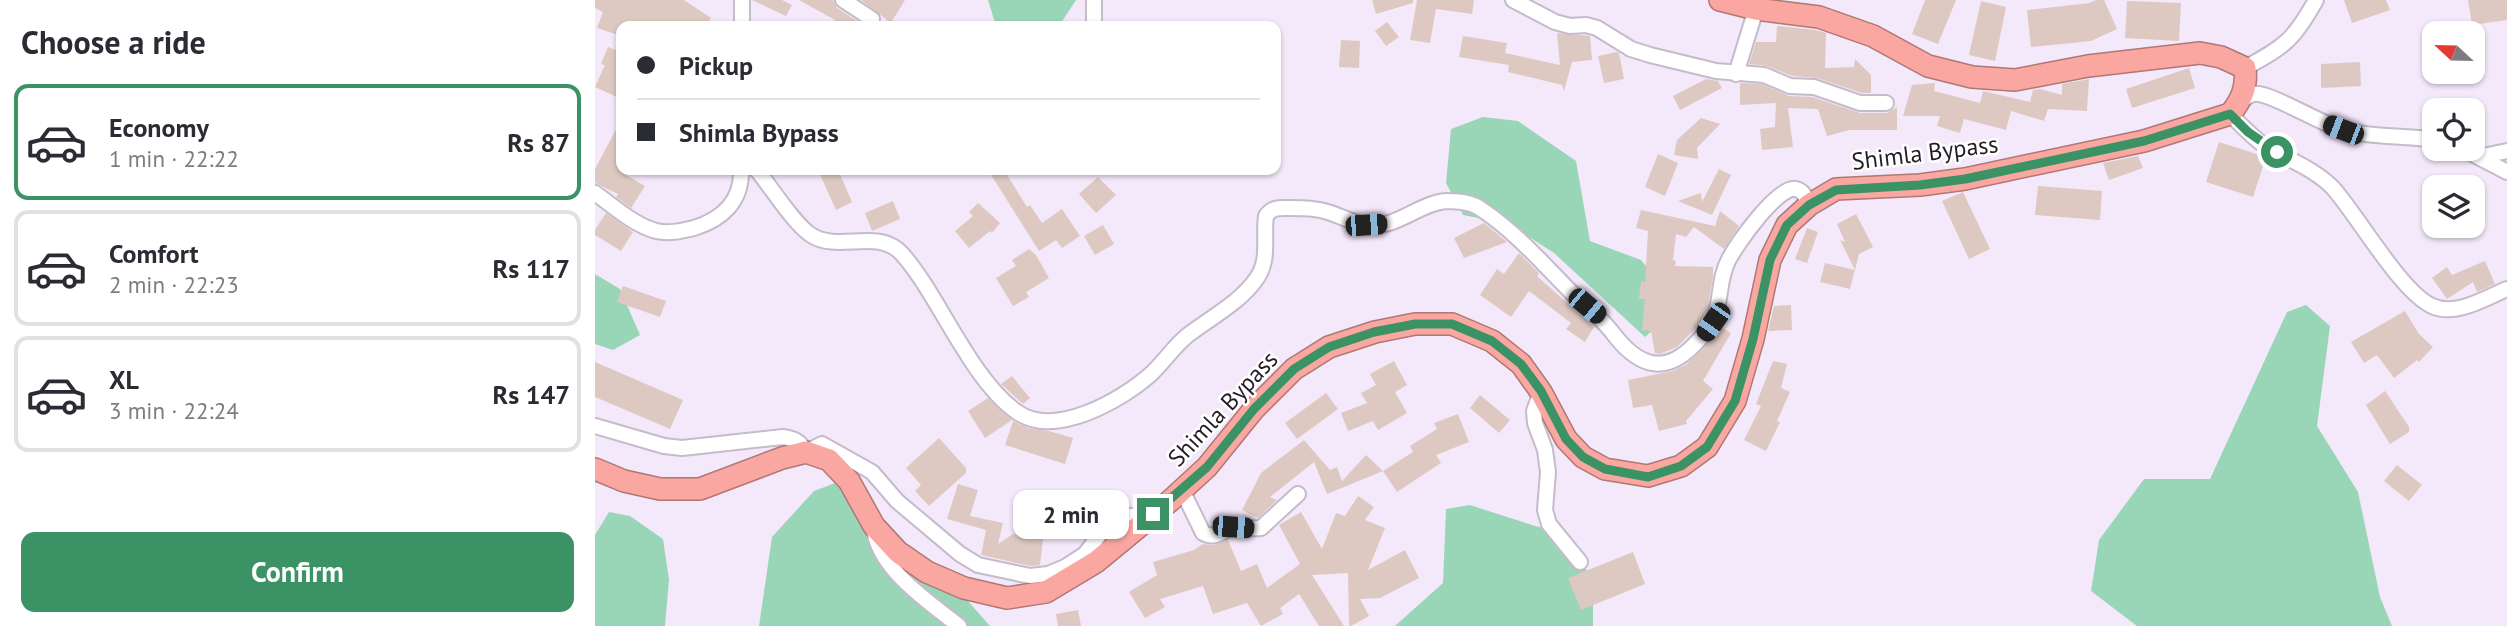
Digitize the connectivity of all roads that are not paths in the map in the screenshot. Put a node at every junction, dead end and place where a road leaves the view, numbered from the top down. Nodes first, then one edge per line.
1 (743, 0) edge
2 (843, 0) edge
3 (1094, 0) edge
4 (1513, 0) edge
5 (1720, 0) edge
6 (2316, 0) edge
7 (1756, 9) junction
8 (872, 19) dead end
9 (742, 21) edge
10 (1094, 21) edge
11 (2245, 68) junction
12 (1736, 74) junction
13 (1886, 103) dead end
14 (2235, 108) junction
15 (2422, 138) edge
16 (2507, 151) edge
17 (2485, 156) edge
18 (2485, 161) edge
19 (2507, 172) edge
20 (740, 175) edge
21 (761, 175) edge
22 (595, 193) edge
23 (1809, 205) junction
24 (2507, 289) edge
25 (1541, 391) junction
26 (595, 426) edge
27 (806, 452) junction
28 (595, 469) edge
29 (1182, 490) junction
30 (1298, 494) dead end
31 (1153, 514) junction
32 (874, 526) junction
33 (1580, 562) dead end
34 (959, 626) edge

1 - 9 street
2 - 8 street
3 - 10 street
4 - 12 street
5 - 7 highway
6 - 11 street
7 - 11 highway
7 - 12 street
11 - 14 highway
12 - 13 street
14 - 15 street
14 - 23 highway, Shimla Bypass
14 - 24 street
16 - 17 street
18 - 19 street
20 - 22 street
21 - 23 street
23 - 25 highway, Shimla Bypass
25 - 29 highway, Shimla Bypass
25 - 33 street
26 - 27 street
27 - 28 highway
27 - 31 street
27 - 32 highway, Shimla Bypass
29 - 30 street
29 - 31 highway, Shimla Bypass
31 - 32 highway, Shimla Bypass
32 - 34 street

